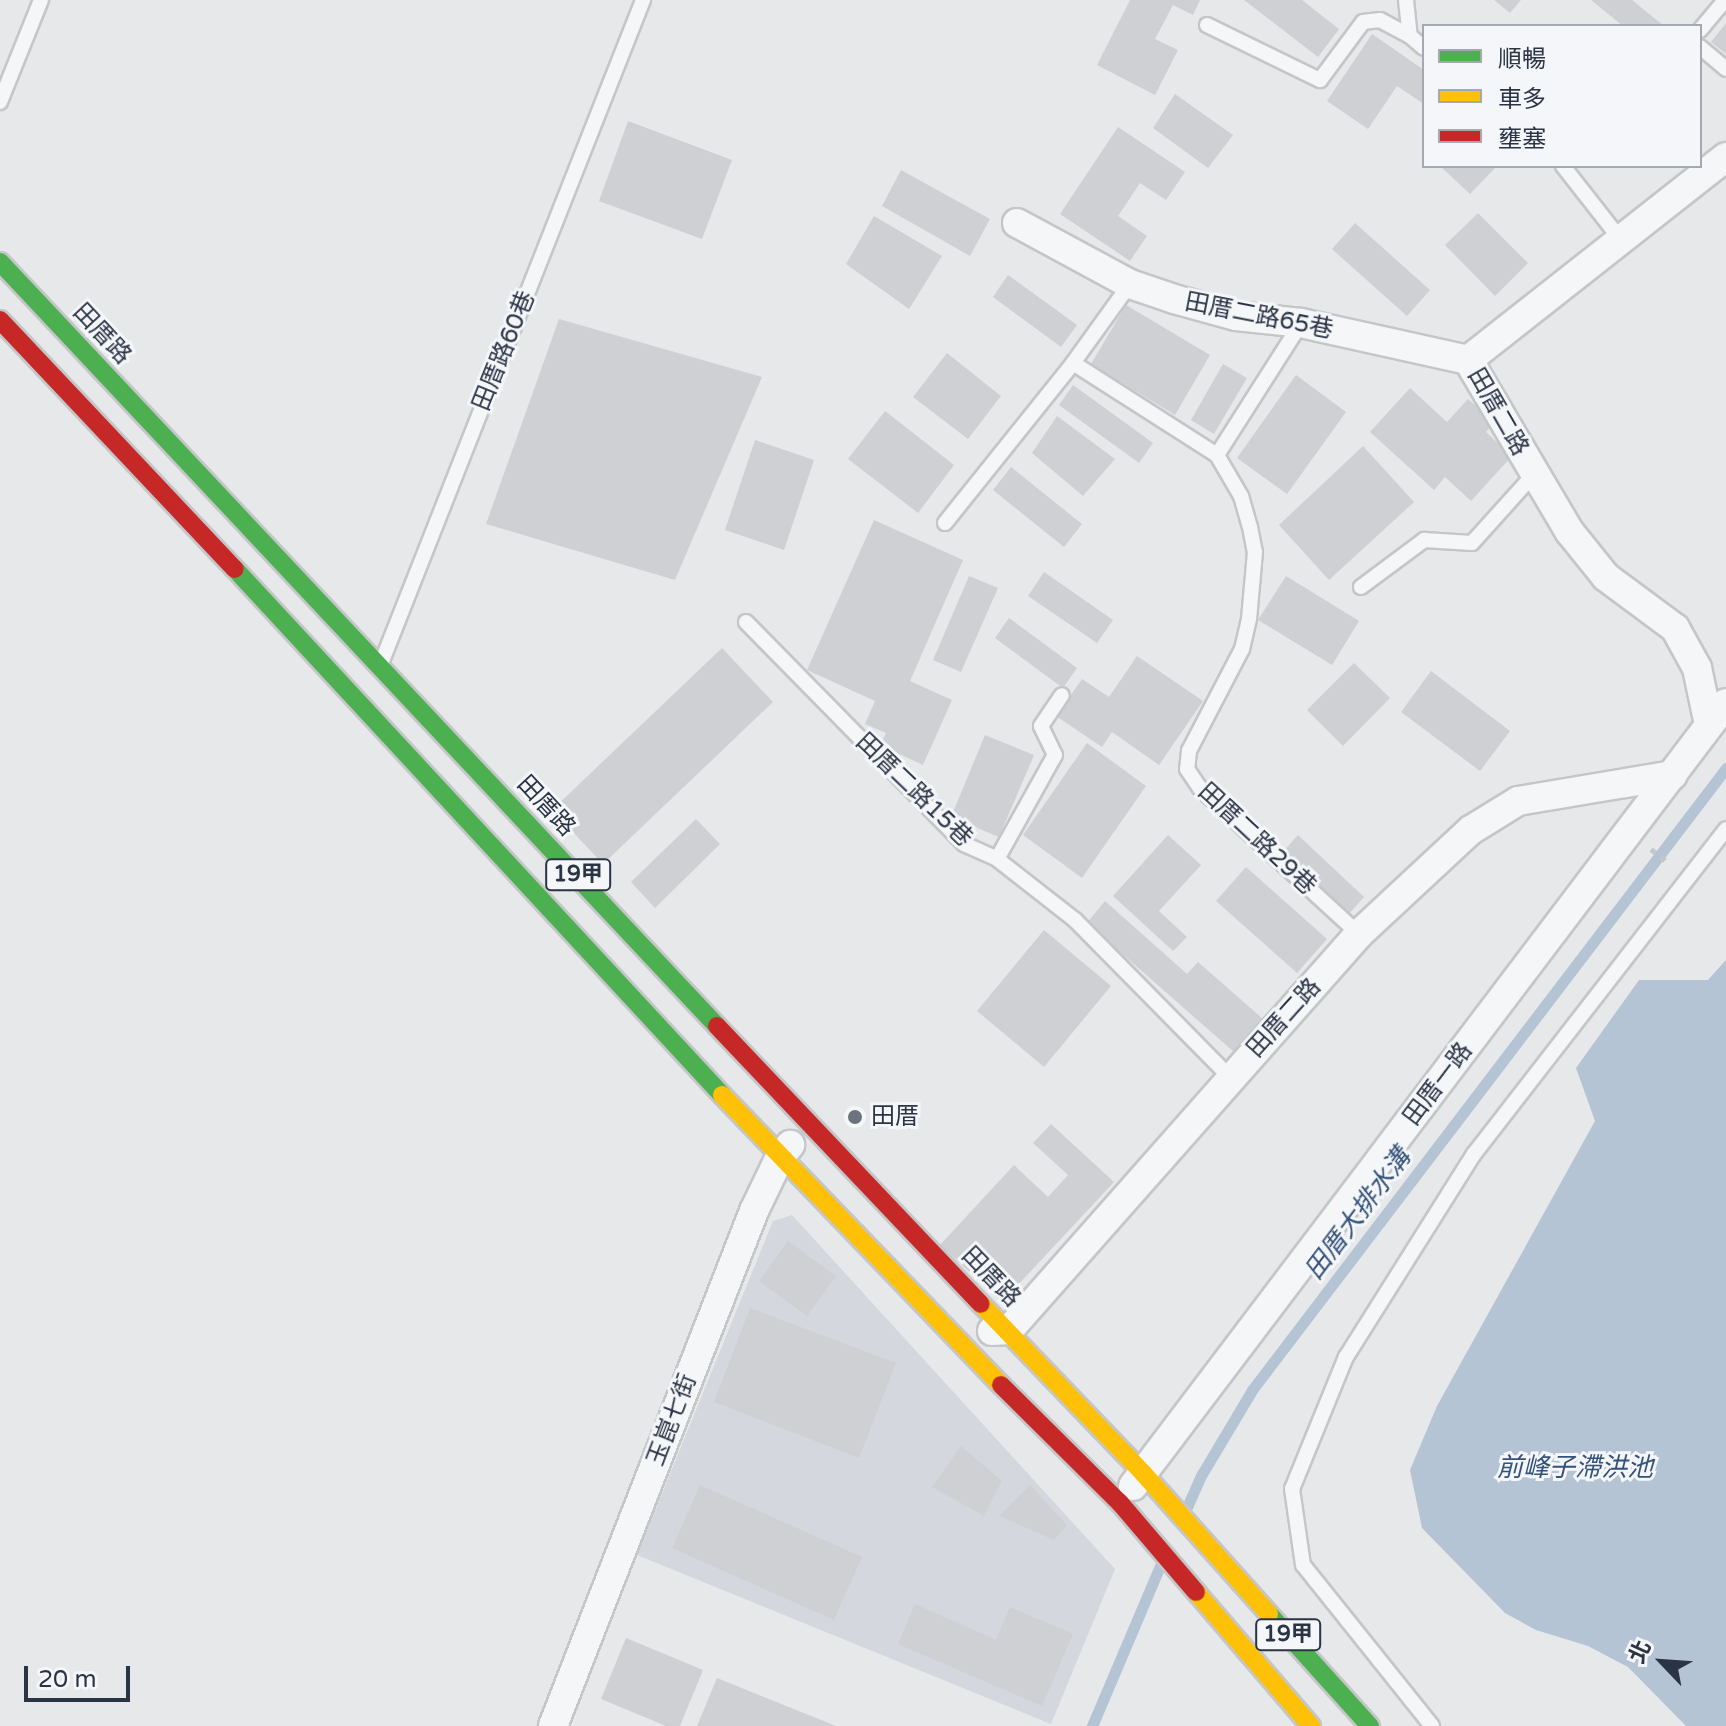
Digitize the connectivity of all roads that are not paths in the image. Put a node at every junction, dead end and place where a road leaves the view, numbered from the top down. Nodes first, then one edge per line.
1 (41, 0) edge
2 (643, 0) edge
3 (1406, 0) edge
4 (1725, 0) edge
5 (1207, 25) dead end
6 (1702, 28) edge
7 (1410, 36) junction
8 (1422, 46) edge
9 (1702, 49) edge
10 (1726, 69) edge
11 (0, 102) edge
12 (1726, 157) edge
13 (1565, 168) edge
14 (1017, 223) dead end
15 (1621, 240) junction
16 (0, 262) edge
17 (1130, 284) junction
18 (0, 320) edge
19 (1301, 323) junction
20 (1468, 360) junction
21 (1073, 363) junction
22 (1217, 455) junction
23 (1535, 473) junction
24 (945, 523) dead end
25 (1361, 587) dead end
26 (746, 622) dead end
27 (366, 678) junction
28 (1062, 695) dead end
29 (1726, 703) edge
30 (1709, 725) junction
31 (1673, 775) junction
32 (1726, 829) edge
33 (997, 859) junction
34 (1359, 934) junction
35 (1231, 1078) junction
36 (809, 1124) junction
37 (780, 1157) junction
38 (1009, 1330) junction
39 (948, 1333) junction
40 (1150, 1480) junction
41 (1128, 1512) junction
42 (553, 1726) edge
43 (1311, 1726) edge
44 (1370, 1726) edge
45 (1432, 1726) edge

1 - 11 lane
2 - 27 lane, 田厝路60巷
3 - 7 lane
4 - 6 lane
5 - 7 lane
7 - 8 lane
9 - 10 lane
12 - 15 street, 田厝二路
13 - 15 lane
14 - 17 street, 田厝二路65巷
15 - 20 street, 田厝二路
16 - 27 main road, 田厝路 / 19甲
17 - 19 street, 田厝二路65巷
17 - 21 lane
18 - 27 main road, 田厝路 / 19甲
19 - 20 street, 田厝二路65巷
19 - 22 lane
20 - 23 street, 田厝二路
21 - 22 lane, 田厝二路29巷
21 - 24 lane
22 - 34 lane, 田厝二路29巷
23 - 25 lane
23 - 30 street, 田厝二路
26 - 33 lane, 田厝二路15巷
27 - 36 main road, 田厝路 / 19甲
27 - 37 main road, 田厝路 / 19甲
28 - 33 lane
29 - 30 street, 田厝一路
30 - 31 street, 田厝一路
31 - 34 street, 田厝二路
31 - 40 street, 田厝一路
32 - 45 lane
33 - 35 lane, 田厝二路15巷
34 - 35 street, 田厝二路
35 - 38 street, 田厝二路
36 - 37 street, 玉崑七街
36 - 38 main road, 田厝路 / 19甲
37 - 39 main road, 田厝路 / 19甲
37 - 42 street, 玉崑七街
38 - 39 street
38 - 40 main road, 田厝路 / 19甲
39 - 41 main road, 田厝路 / 19甲
40 - 41 street, 田厝一路
40 - 44 main road, 19甲
41 - 43 main road, 19甲

